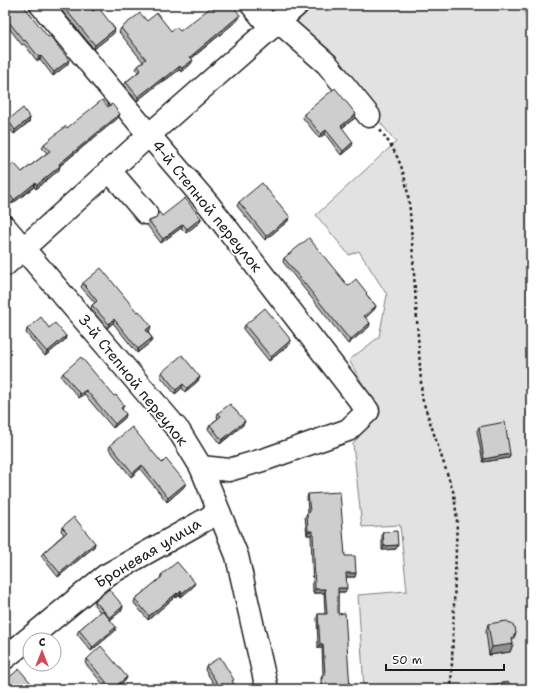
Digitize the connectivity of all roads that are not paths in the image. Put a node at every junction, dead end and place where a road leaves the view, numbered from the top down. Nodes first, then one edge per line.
1 (41, 5) edge
2 (252, 5) edge
3 (297, 5) edge
4 (274, 25) junction
5 (368, 116) road end
6 (149, 136) junction
7 (110, 170) junction
8 (146, 213) dead end
9 (5, 227) edge
10 (23, 250) junction
11 (5, 265) edge
12 (201, 467) junction
13 (219, 512) junction
14 (5, 658) edge
15 (267, 689) edge

1 - 6 street, 4-й Степной переулок
2 - 4 street
3 - 4 street
4 - 5 street
4 - 6 street
6 - 7 street
6 - 12 street, 4-й Степной переулок
7 - 8 street
7 - 10 street
9 - 10 street, 3-й Степной переулок
10 - 11 street
10 - 12 street, 3-й Степной переулок
12 - 13 street, 3-й Степной переулок
13 - 14 street, Броневая улица
13 - 15 street, 3-й Степной переулок

